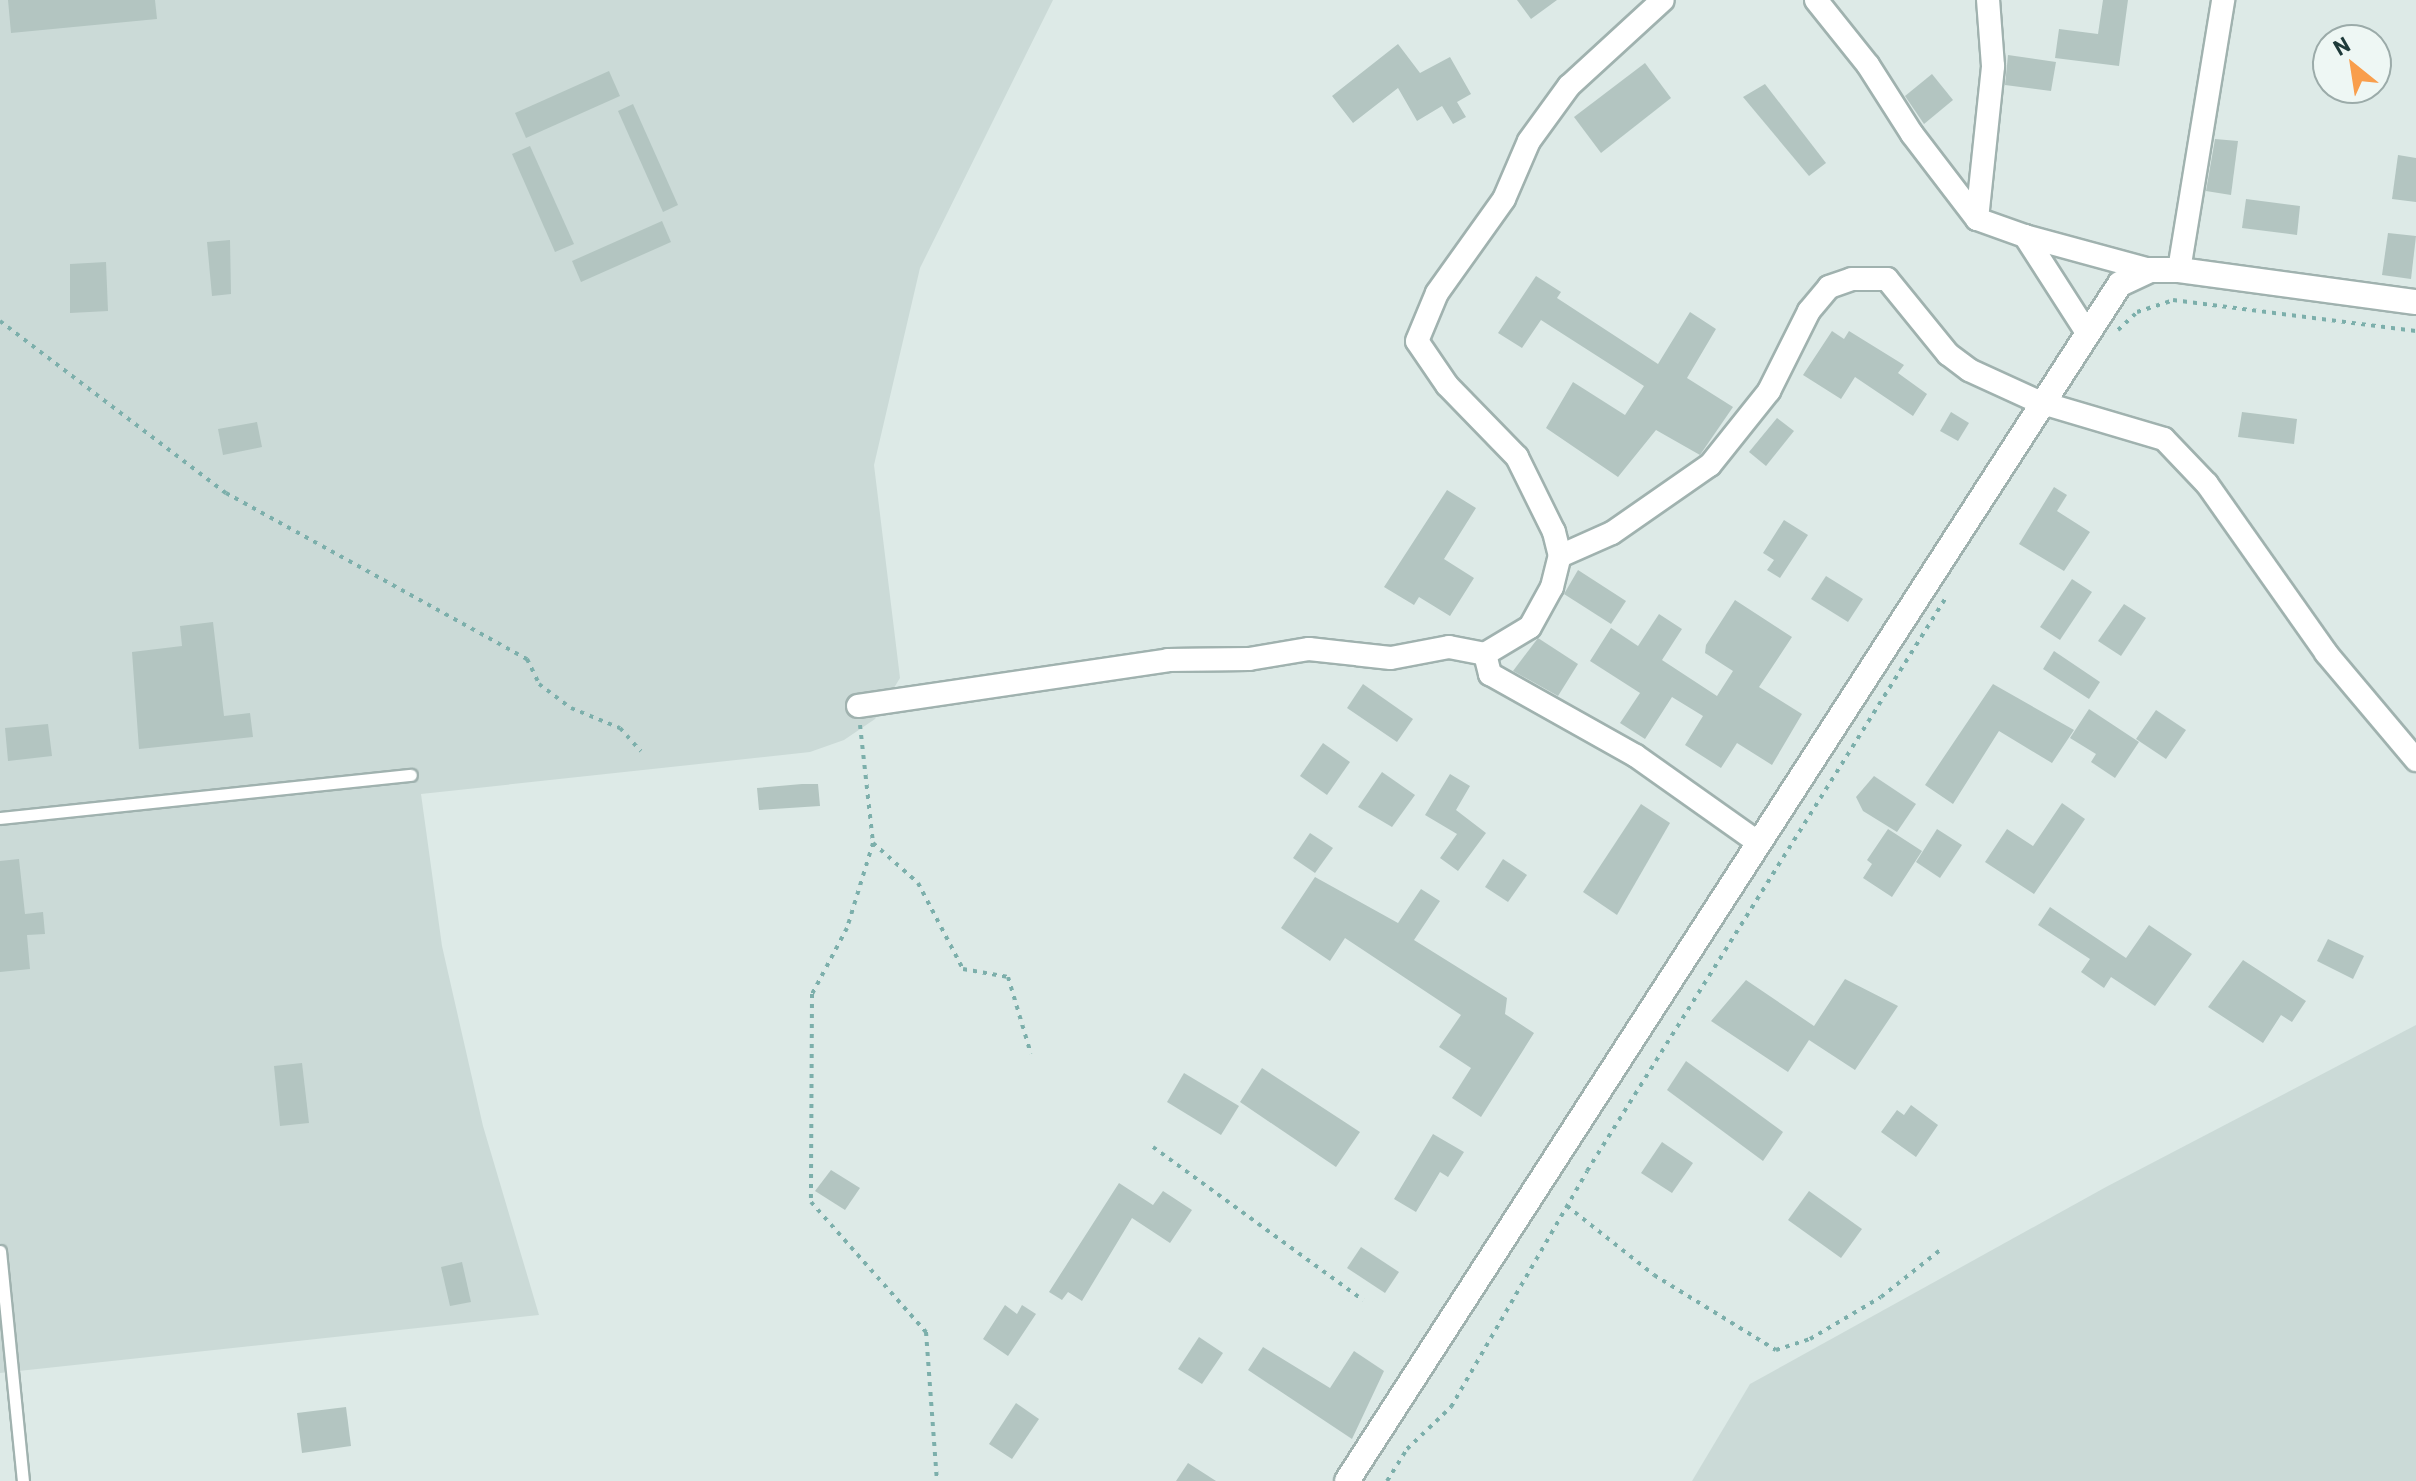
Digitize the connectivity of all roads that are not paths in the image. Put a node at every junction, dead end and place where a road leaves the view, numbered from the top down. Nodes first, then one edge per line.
1 (1663, 0) edge
2 (1816, 0) edge
3 (1988, 0) edge
4 (2223, 0) edge
5 (1977, 219) junction
6 (2025, 236) junction
7 (2150, 270) junction
8 (2179, 270) junction
9 (2416, 302) edge
10 (2086, 331) junction
11 (2039, 402) junction
12 (1560, 556) junction
13 (1485, 654) junction
14 (858, 706) road end
15 (2416, 760) edge
16 (411, 775) dead end
17 (0, 818) edge
18 (1759, 843) junction
19 (0, 1251) edge
20 (23, 1481) edge
21 (1347, 1481) edge

1 - 12 street
2 - 5 street
3 - 5 street
4 - 8 street
5 - 6 street
6 - 7 street
6 - 10 street
7 - 8 street
7 - 10 street
8 - 9 street
10 - 11 street
11 - 12 street
11 - 15 street
11 - 18 street
12 - 13 street
13 - 14 street
13 - 18 street
16 - 17 lane
18 - 21 street
19 - 20 lane

